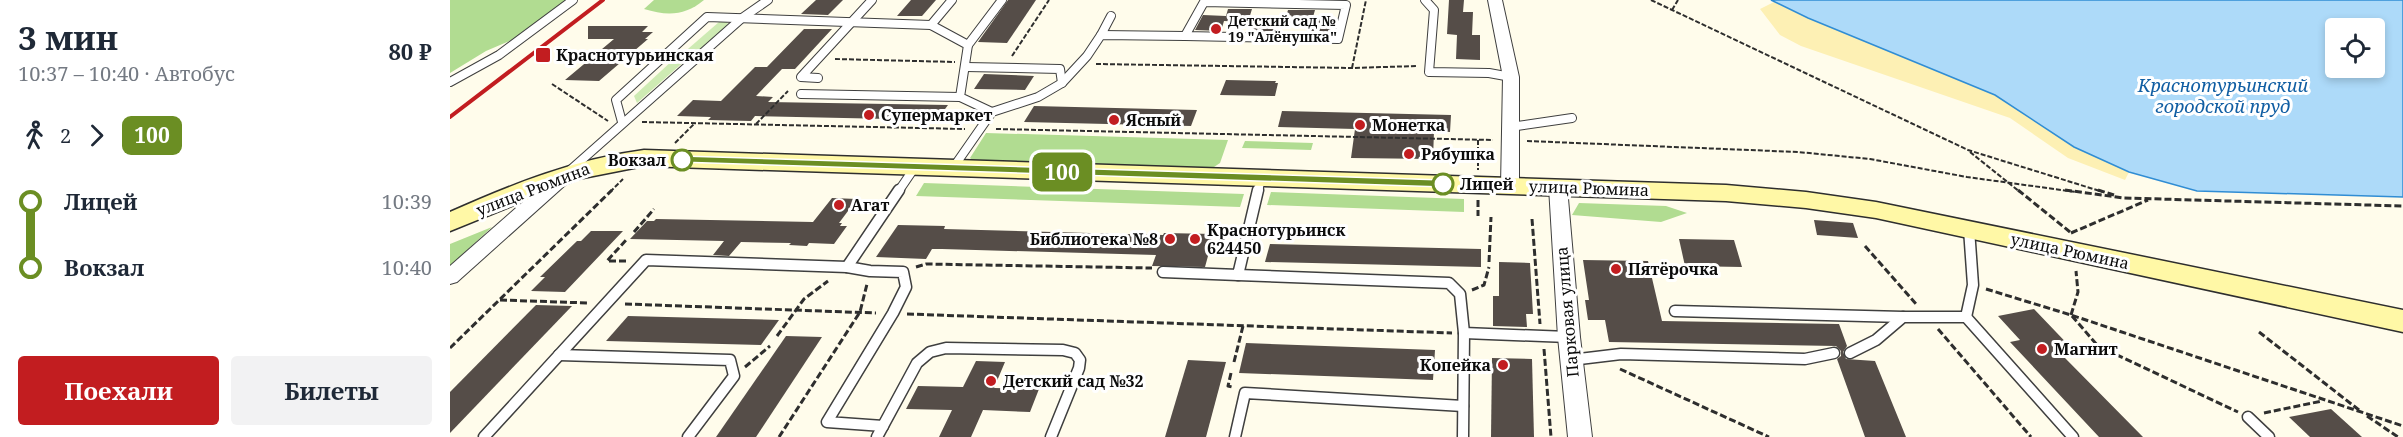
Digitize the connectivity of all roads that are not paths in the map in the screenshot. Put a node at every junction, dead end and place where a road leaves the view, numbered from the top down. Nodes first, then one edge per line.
1 (573, 0) edge
2 (768, 0) edge
3 (872, 0) edge
4 (952, 0) edge
5 (1002, 0) edge
6 (1425, 0) edge
7 (1495, 0) edge
8 (1111, 16) dead end
9 (742, 18) junction
10 (852, 21) junction
11 (931, 25) junction
12 (1101, 35) junction
13 (1185, 37) junction
14 (968, 45) junction
15 (966, 65) junction
16 (1511, 77) junction
17 (818, 78) dead end
18 (450, 82) edge
19 (1062, 83) junction
20 (801, 94) dead end
21 (960, 98) junction
22 (992, 112) junction
23 (1572, 118) dead end
24 (622, 122) junction
25 (1510, 134) junction
26 (915, 167) junction
27 (953, 168) junction
28 (566, 175) junction
29 (1261, 178) junction
30 (1510, 186) junction
31 (1558, 187) junction
32 (450, 222) edge
33 (1969, 229) junction
34 (847, 267) junction
35 (1163, 272) road end
36 (1238, 274) junction
37 (450, 277) edge
38 (1675, 310) dead end
39 (1903, 316) junction
40 (1966, 317) junction
41 (2403, 321) edge
42 (1464, 333) junction
43 (1569, 337) junction
44 (1834, 353) dead end
45 (1850, 354) dead end
46 (559, 355) junction
47 (1571, 360) junction
48 (1463, 406) junction
49 (2248, 417) road end
50 (883, 426) junction
51 (484, 437) edge
52 (688, 437) edge
53 (877, 437) edge
54 (1051, 437) edge
55 (1235, 437) edge
56 (1463, 437) edge
57 (1580, 437) edge
58 (2073, 437) edge
59 (2269, 437) edge

1 - 18 lane
2 - 9 lane
3 - 10 lane
4 - 11 lane
5 - 14 lane
6 - 16 lane
7 - 16 street
8 - 12 lane
9 - 10 lane
9 - 24 lane
9 - 24 lane
10 - 11 lane
10 - 17 lane
11 - 14 lane
12 - 13 lane
12 - 19 lane
13 - 13 lane
14 - 15 lane
15 - 19 lane
15 - 21 lane
16 - 25 street
19 - 22 lane
20 - 21 lane
21 - 22 lane
22 - 27 lane
23 - 25 lane
24 - 28 lane
25 - 30 street
26 - 27 main road, улица Рюмина
26 - 28 main road, улица Рюмина
26 - 34 lane
27 - 29 main road, улица Рюмина
28 - 32 main road, улица Рюмина
28 - 37 street
29 - 30 main road, улица Рюмина
29 - 36 lane
30 - 31 main road, улица Рюмина
31 - 33 main road, улица Рюмина
31 - 43 street, Парковая улица
33 - 40 lane
33 - 41 main road, улица Рюмина
34 - 46 lane
34 - 50 lane
35 - 36 lane
36 - 42 lane
38 - 39 lane
39 - 40 lane
39 - 45 lane
40 - 58 lane
42 - 43 lane
42 - 48 lane
43 - 47 street, Парковая улица
44 - 47 lane
46 - 51 lane
46 - 52 lane
47 - 57 street, Парковая улица
48 - 55 lane
48 - 56 lane
49 - 59 lane
50 - 53 lane
50 - 54 lane

